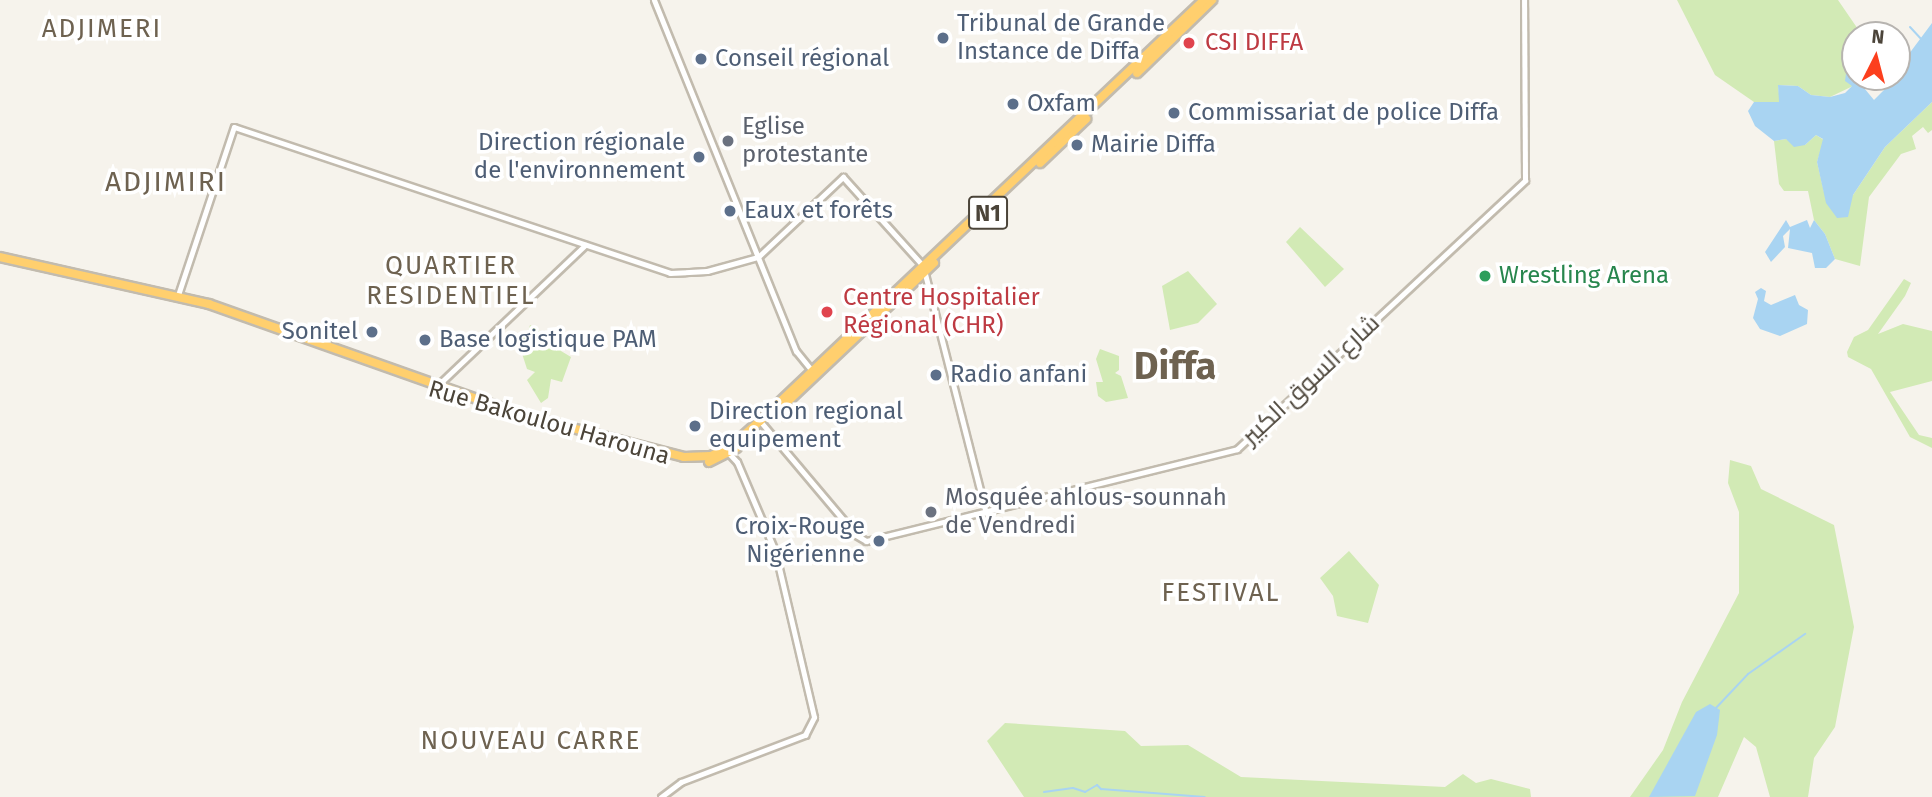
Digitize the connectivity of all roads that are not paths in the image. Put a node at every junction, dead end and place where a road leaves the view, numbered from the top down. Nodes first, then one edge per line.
1 (654, 0) edge
2 (1204, 0) edge
3 (1212, 0) edge
4 (1524, 0) edge
5 (585, 246) junction
6 (0, 257) edge
7 (758, 257) junction
8 (924, 269) junction
9 (178, 295) junction
10 (290, 332) junction
11 (814, 373) junction
12 (436, 387) junction
13 (761, 423) junction
14 (727, 452) junction
15 (986, 513) junction
16 (661, 797) edge

1 - 7 street
2 - 8 highway, N1
3 - 8 highway, N1
4 - 15 street, شارع السوق الكبير
5 - 7 street
5 - 9 street
5 - 12 street
6 - 9 highway, Rue Bakoulou Harouna
7 - 8 street
7 - 11 street
8 - 11 highway, N1
8 - 15 street
9 - 10 highway, Rue Bakoulou Harouna
10 - 12 highway, Rue Bakoulou Harouna
10 - 14 highway, Rue Bakoulou Harouna
11 - 13 highway, N1
12 - 14 highway, Rue Bakoulou Harouna
13 - 14 highway, Rue Bakoulou Harouna
13 - 15 street, شارع السوق الكبير
14 - 16 street

